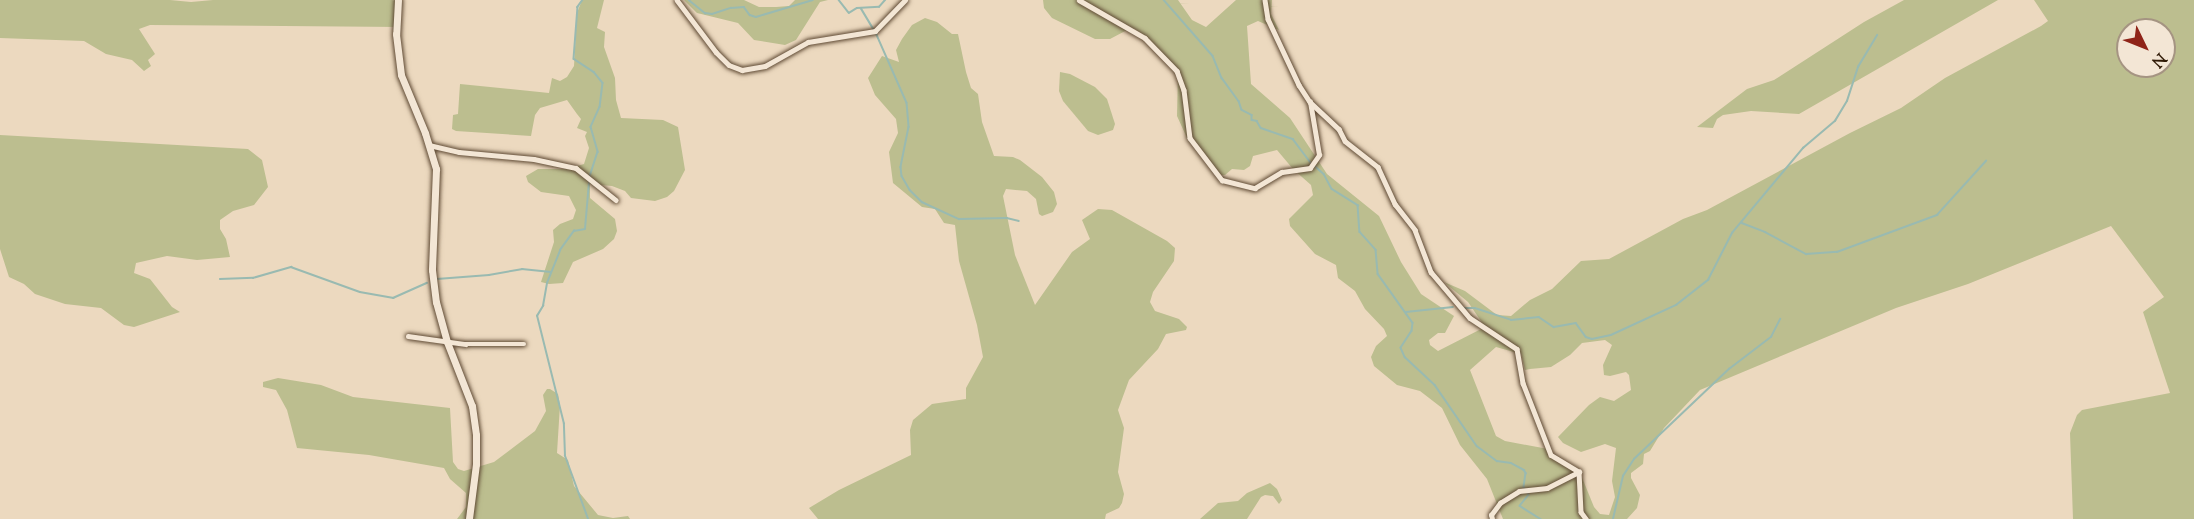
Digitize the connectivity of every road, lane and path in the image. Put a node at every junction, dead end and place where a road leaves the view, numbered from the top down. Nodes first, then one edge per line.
1 (398, 0) edge
2 (677, 0) edge
3 (905, 0) edge
4 (1079, 0) edge
5 (1265, 0) edge
6 (1310, 102) junction
7 (429, 145) junction
8 (616, 200) dead end
9 (408, 336) dead end
10 (447, 342) junction
11 (524, 344) dead end
12 (1579, 472) junction
13 (469, 519) edge
14 (1492, 519) edge
15 (1586, 519) edge

1 - 7 street
2 - 3 street
4 - 6 street
5 - 6 street
6 - 12 street
7 - 8 street
7 - 10 street
9 - 10 street
10 - 11 street
10 - 13 street
12 - 14 street
12 - 15 street

